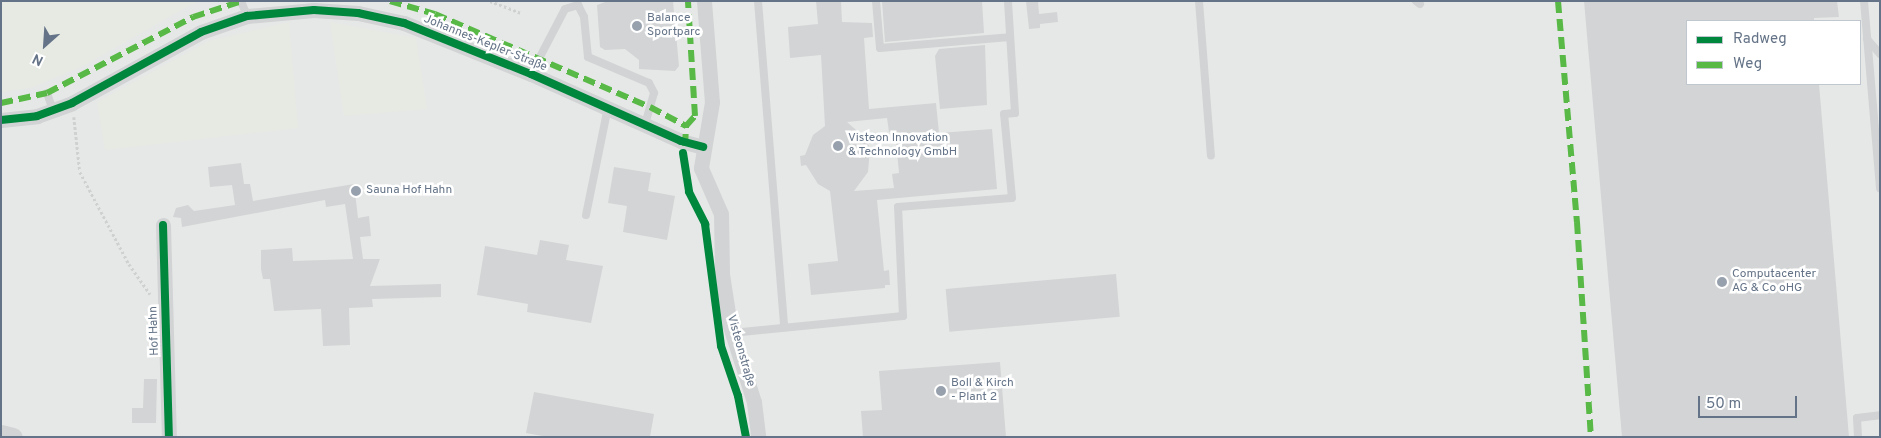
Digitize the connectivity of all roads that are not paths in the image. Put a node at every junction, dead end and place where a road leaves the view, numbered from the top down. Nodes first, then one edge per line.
1 (704, 1) edge
2 (758, 1) edge
3 (876, 1) edge
4 (1008, 1) edge
5 (1199, 1) edge
6 (1864, 1) edge
7 (579, 3) edge
8 (244, 8) edge
9 (1010, 37) junction
10 (1867, 39) junction
11 (1880, 54) edge
12 (531, 74) junction
13 (47, 93) dead end
14 (608, 107) junction
15 (53, 110) junction
16 (1, 120) edge
17 (645, 124) junction
18 (1878, 139) edge
19 (704, 147) junction
20 (1211, 156) dead end
21 (1880, 188) edge
22 (586, 215) dead end
23 (163, 225) dead end
24 (784, 327) junction
25 (732, 333) junction
26 (1880, 415) edge
27 (1, 434) edge
28 (13, 437) edge
29 (169, 437) edge
30 (758, 437) edge
31 (1858, 437) edge

1 - 19 street, Visteonstraße
2 - 24 lane
3 - 9 lane
4 - 9 lane
5 - 20 lane
6 - 10 lane
7 - 12 lane
7 - 17 lane
8 - 12 street, Johannes-Kepler-Straße
8 - 15 street, Johannes-Kepler-Straße
9 - 24 lane
10 - 11 lane
10 - 18 lane
12 - 14 street, Johannes-Kepler-Straße
13 - 15 lane
14 - 17 street, Johannes-Kepler-Straße
14 - 22 lane
15 - 16 street, Johannes-Kepler-Straße
17 - 19 street, Johannes-Kepler-Straße
18 - 21 lane
19 - 25 street, Visteonstraße
23 - 29 street, Hof Hahn
24 - 25 lane
25 - 30 street, Visteonstraße
26 - 31 lane
27 - 28 street

